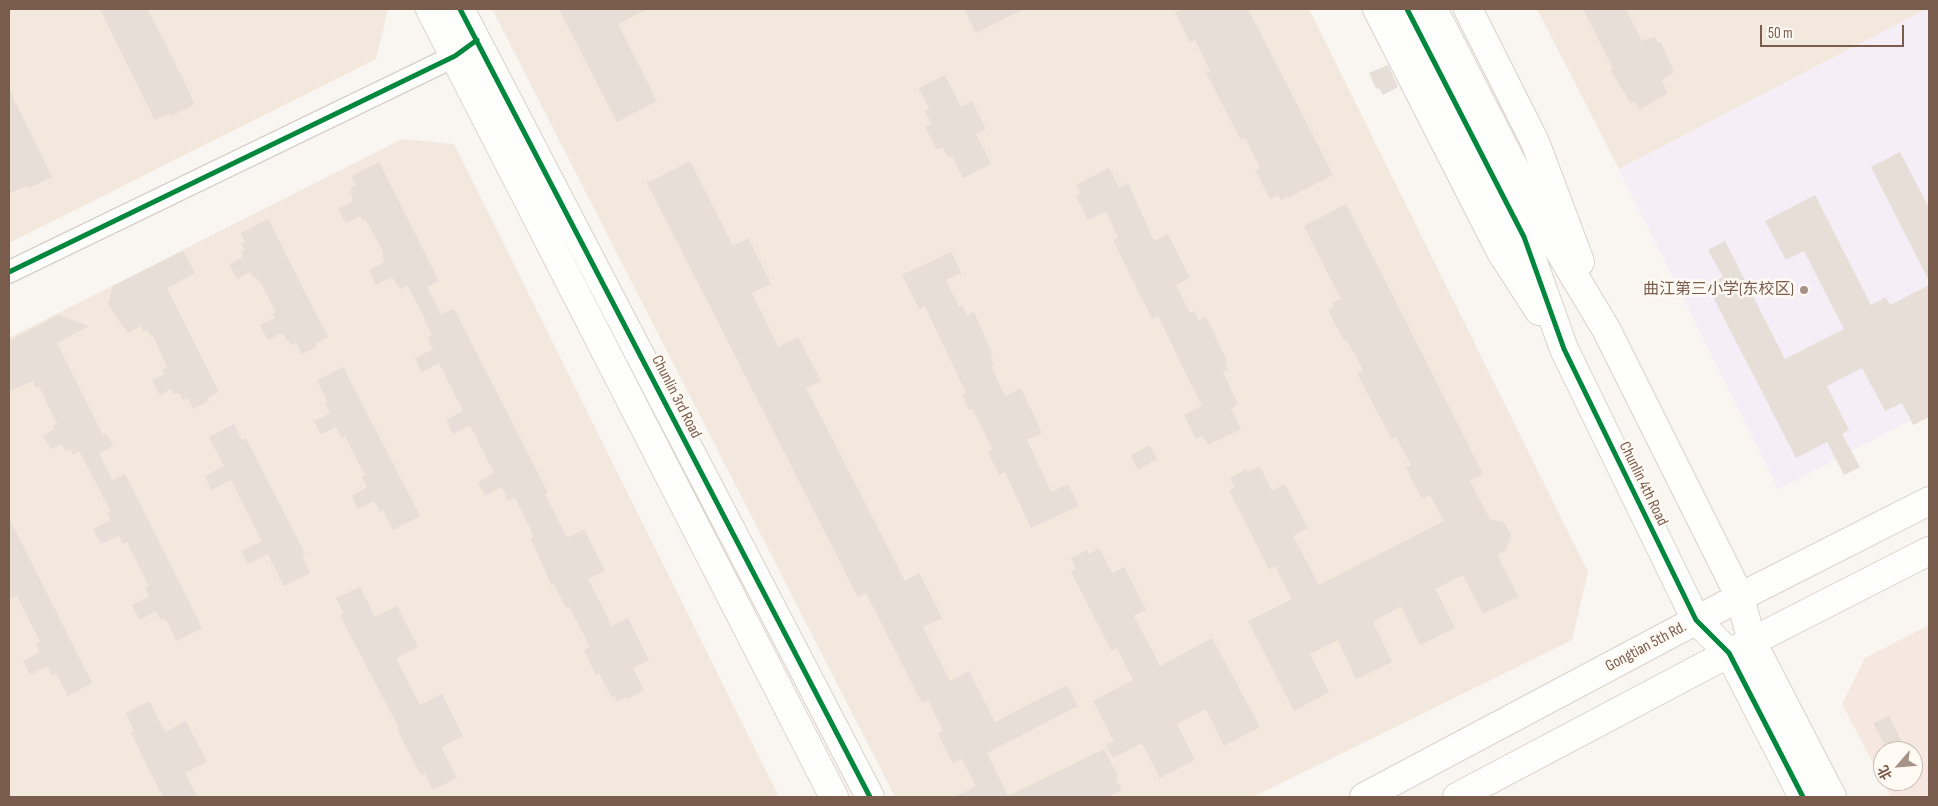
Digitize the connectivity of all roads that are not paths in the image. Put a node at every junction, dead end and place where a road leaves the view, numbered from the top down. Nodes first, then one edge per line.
1 (430, 9) edge
2 (460, 9) edge
3 (1377, 9) edge
4 (1407, 9) edge
5 (1433, 9) edge
6 (1468, 9) edge
7 (477, 40) junction
8 (455, 56) junction
9 (1498, 161) junction
10 (9, 272) edge
11 (1606, 329) junction
12 (1564, 350) junction
13 (1929, 501) edge
14 (1929, 551) edge
15 (1740, 597) junction
16 (1696, 620) junction
17 (1740, 647) junction
18 (834, 797) edge
19 (870, 797) edge
20 (1364, 797) edge
21 (1457, 797) edge
22 (1803, 797) edge
23 (1832, 797) edge

1 - 8 street
2 - 7 street, Chunlin 3rd Road
3 - 12 street
4 - 9 street
5 - 9 street
6 - 11 street
7 - 8 street
7 - 19 street, Chunlin 3rd Road
8 - 10 street
8 - 18 street
9 - 11 street, Chunlin 4th Road
9 - 12 street, Chunlin 4th Road
11 - 15 street, Chunlin 4th Road
12 - 16 street, Chunlin 4th Road
13 - 15 street, Gongtian 5th Rd.
14 - 17 street
15 - 16 street, Gongtian 5th Rd.
15 - 17 street, Chunlin 4th Road
16 - 17 street, Chunlin 4th Road
16 - 20 street, Gongtian 5th Rd.
17 - 21 street
17 - 22 street, Chunlin 4th Road
17 - 23 street, Chunlin 4th Road

